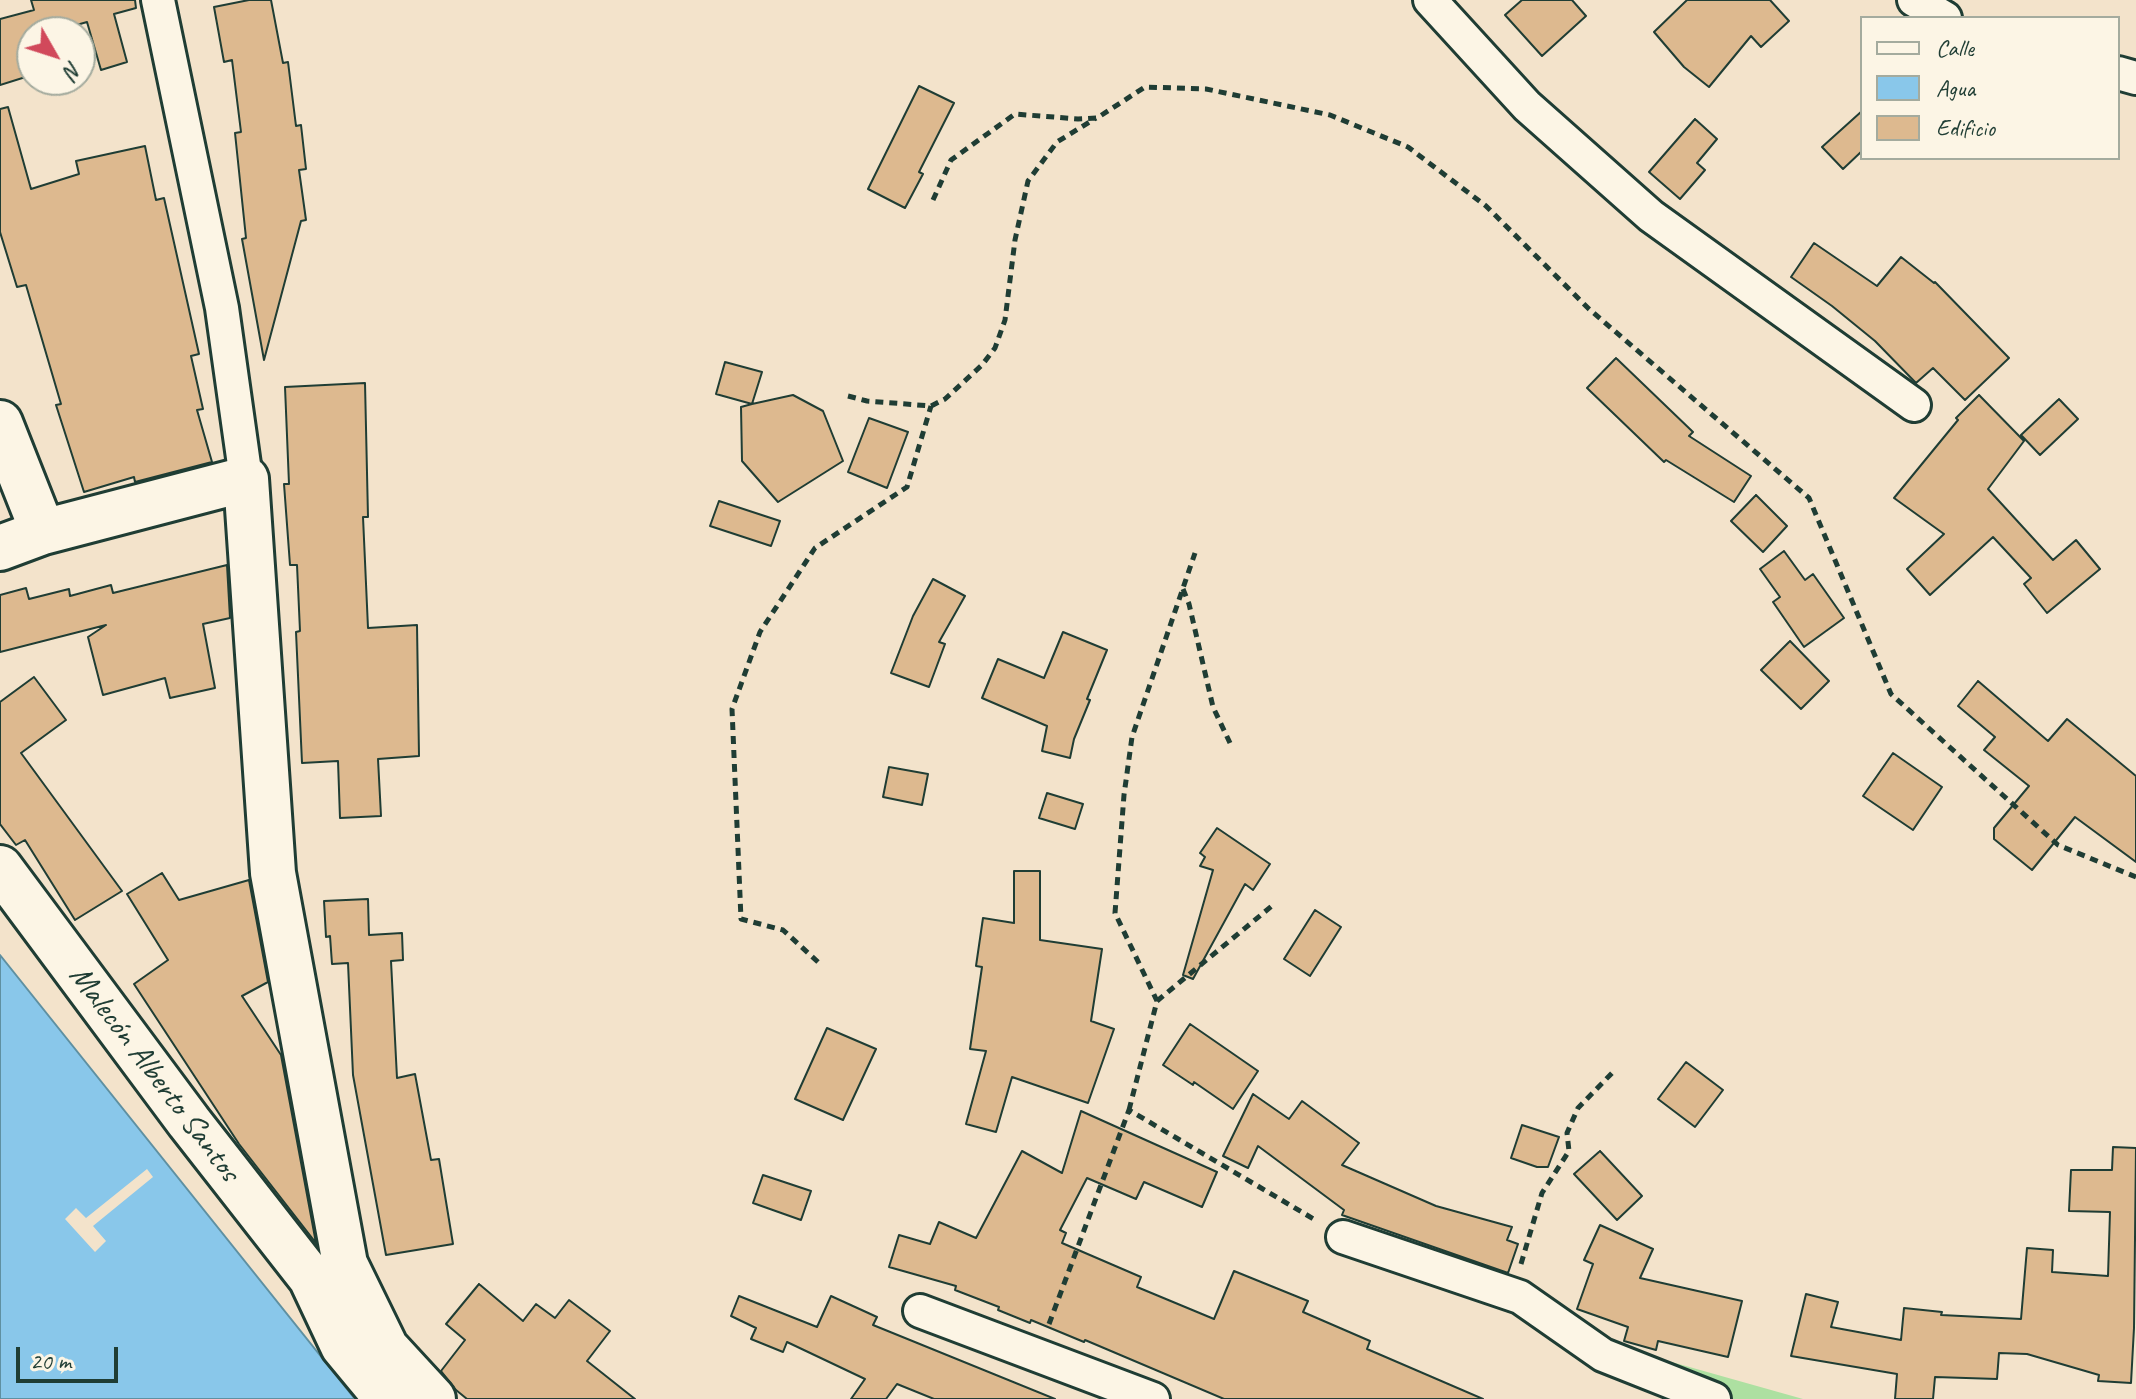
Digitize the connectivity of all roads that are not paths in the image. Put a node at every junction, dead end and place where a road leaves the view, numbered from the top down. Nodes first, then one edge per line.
1 (158, 0) edge
2 (1430, 0) edge
3 (1914, 0) edge
4 (1942, 16) edge
5 (1914, 405) dead end
6 (0, 423) edge
7 (246, 479) junction
8 (43, 532) junction
9 (0, 548) edge
10 (0, 868) edge
11 (1343, 1237) road end
12 (328, 1271) junction
13 (920, 1311) dead end
14 (1104, 1390) edge
15 (387, 1399) edge
16 (433, 1399) edge
17 (1153, 1399) edge
18 (1714, 1399) edge

1 - 7 street
2 - 5 street
3 - 4 street
6 - 8 main road
7 - 8 main road
7 - 12 main road
8 - 9 main road
10 - 12 main road, Malecón Alberto Santos
11 - 18 street
12 - 15 main road
12 - 16 main road
13 - 14 street
14 - 17 street

